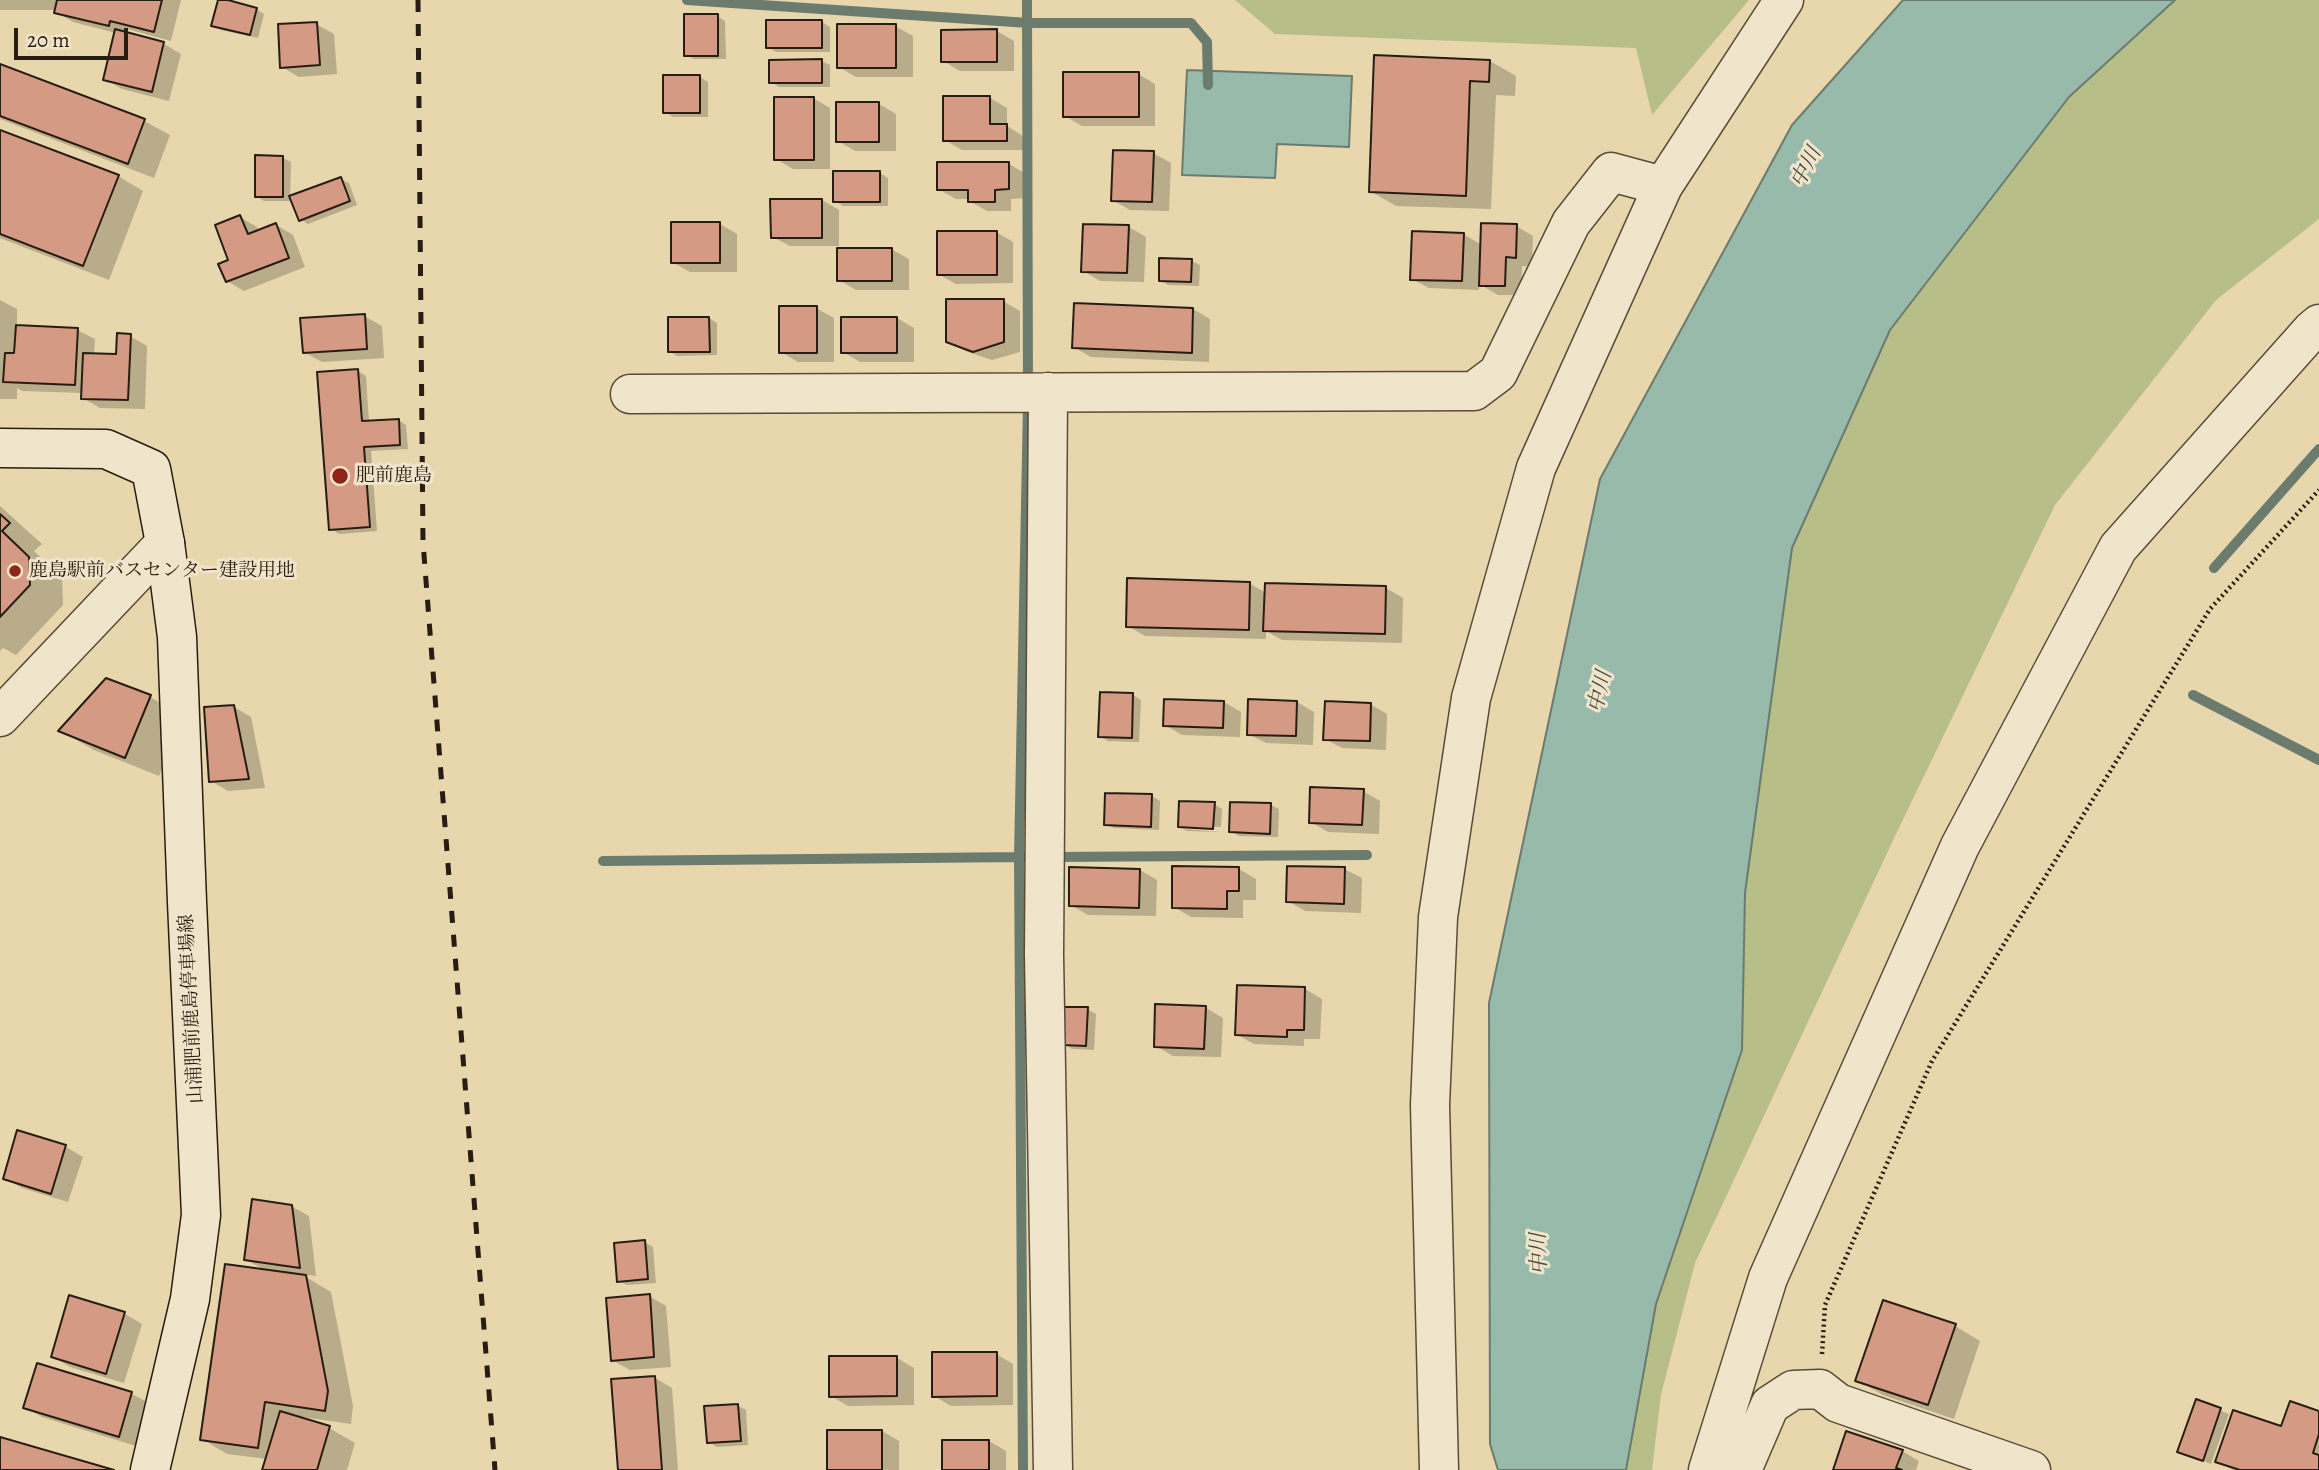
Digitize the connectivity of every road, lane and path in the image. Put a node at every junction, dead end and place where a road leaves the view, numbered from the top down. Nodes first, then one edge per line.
1 (1784, 0) edge
2 (1663, 186) junction
3 (2319, 324) edge
4 (1048, 392) junction
5 (630, 394) dead end
6 (0, 448) edge
7 (2319, 490) edge
8 (166, 543) junction
9 (0, 717) edge
10 (1820, 1390) junction
11 (150, 1470) edge
12 (1053, 1470) edge
13 (1439, 1470) edge
14 (1708, 1470) edge
15 (1742, 1470) edge
16 (2031, 1470) edge

1 - 2 street
2 - 4 street
2 - 13 street
3 - 14 street
4 - 5 street
4 - 12 street
6 - 8 street, 山浦肥前鹿島停車場線
7 - 10 path
8 - 9 street
8 - 11 street, 山浦肥前鹿島停車場線
10 - 15 street
10 - 16 street

